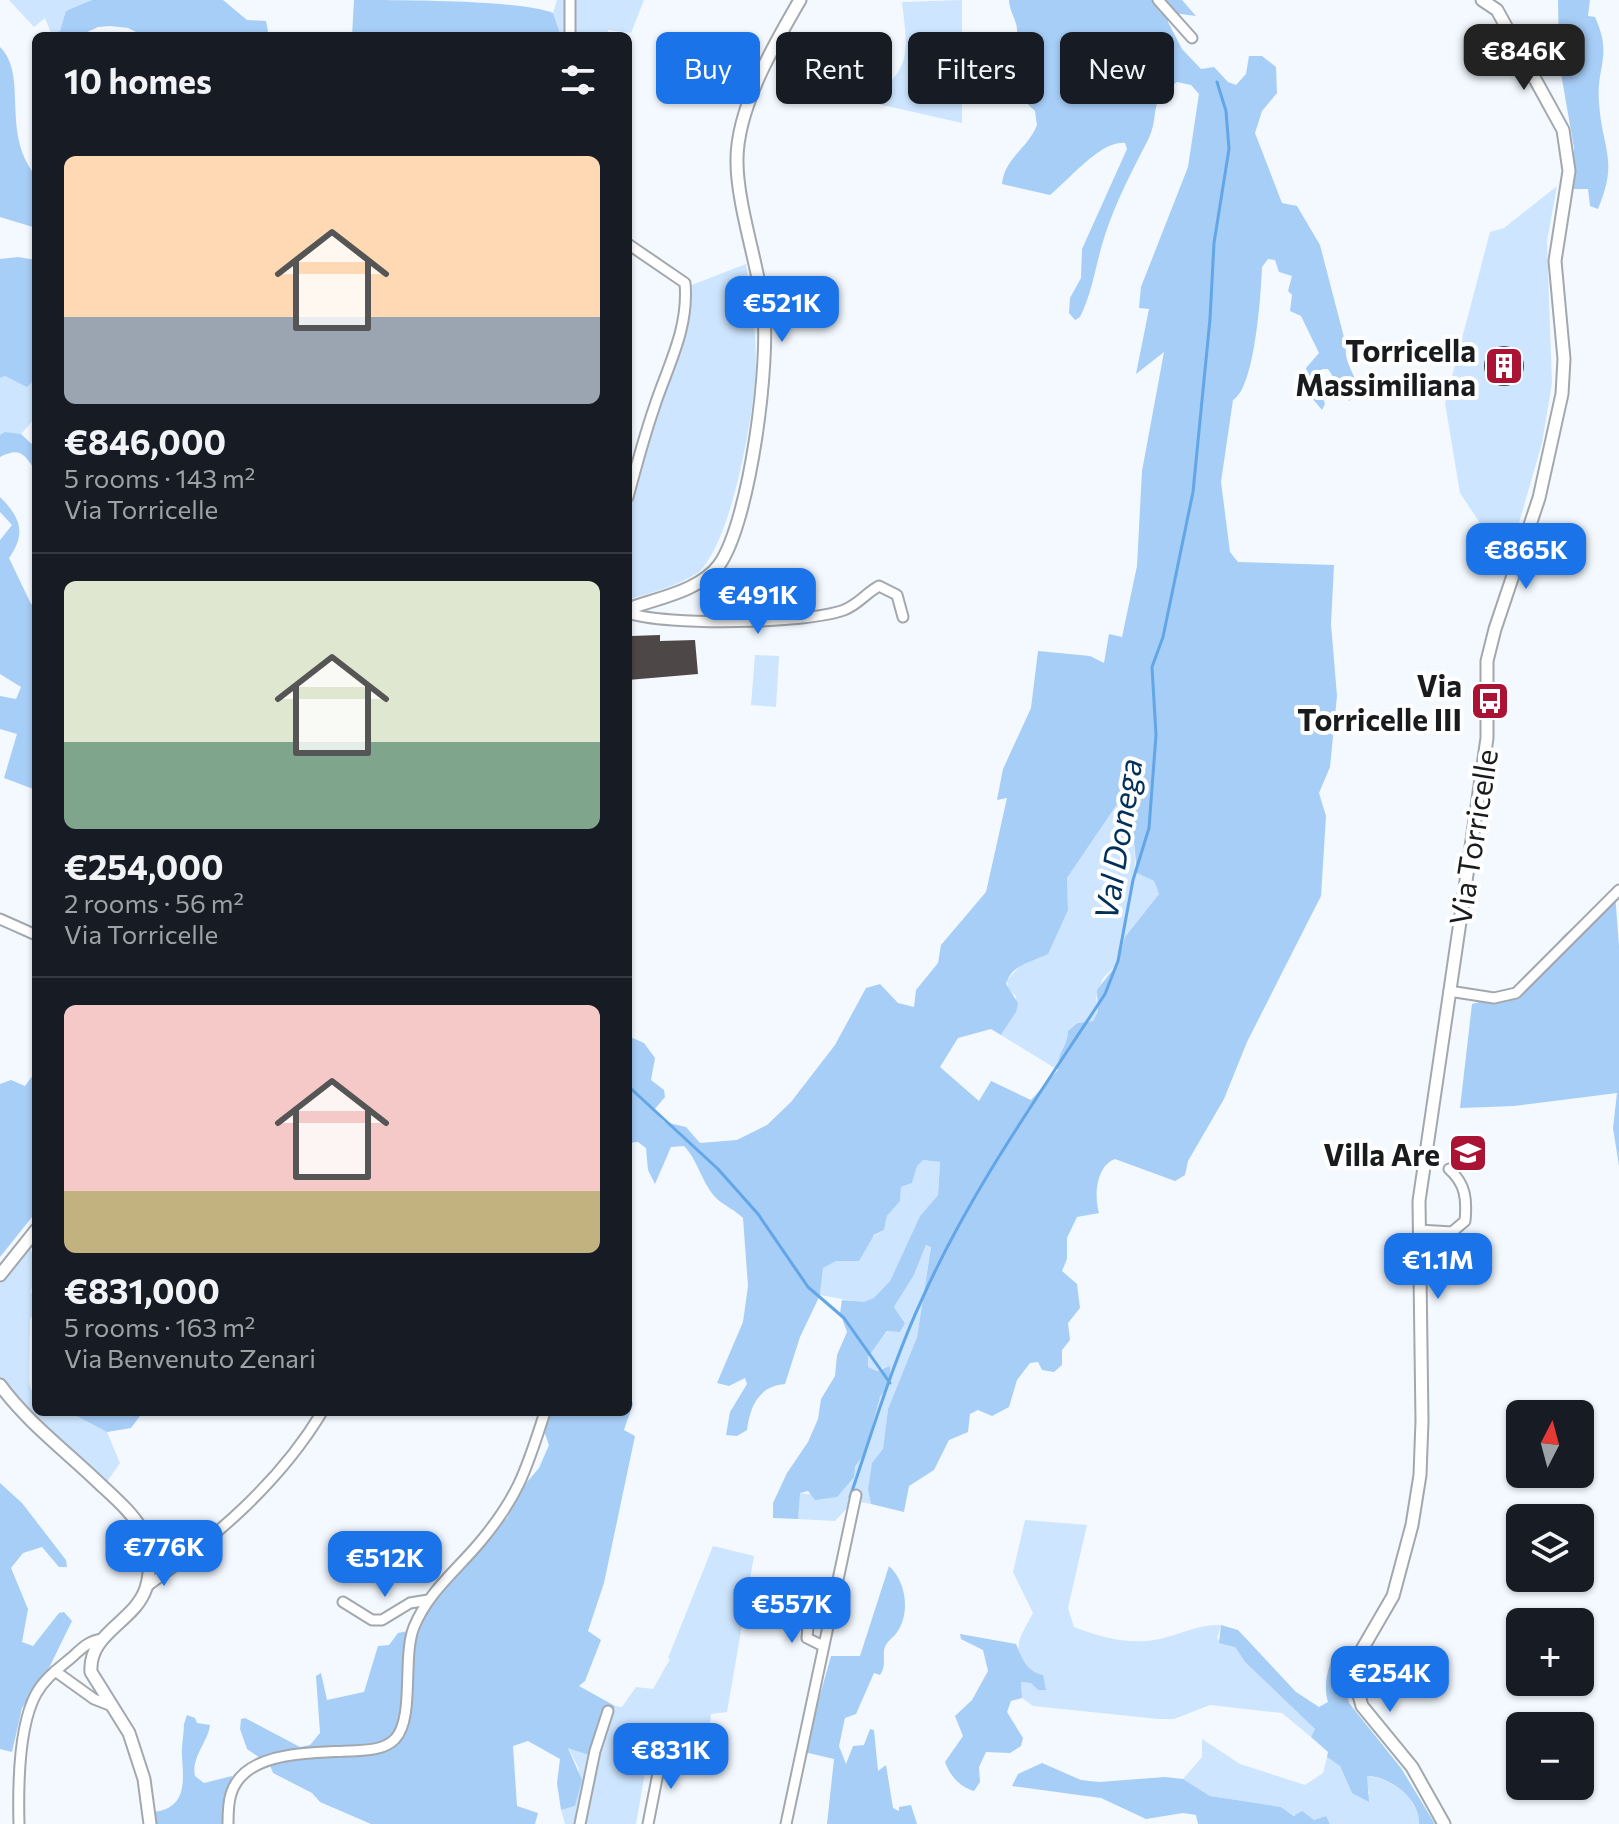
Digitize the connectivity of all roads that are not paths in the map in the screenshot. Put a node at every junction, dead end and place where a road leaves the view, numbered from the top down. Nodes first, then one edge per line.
1 (570, 0) edge
2 (800, 0) edge
3 (1158, 0) edge
4 (1482, 0) edge
5 (1500, 5) edge
6 (570, 32) edge
7 (1192, 38) dead end
8 (632, 247) edge
9 (632, 483) edge
10 (632, 609) edge
11 (632, 613) edge
12 (903, 617) dead end
13 (1619, 890) edge
14 (0, 919) edge
15 (32, 933) edge
16 (1449, 991) junction
17 (1449, 1169) dead end
18 (1419, 1230) junction
19 (32, 1235) edge
20 (0, 1275) edge
21 (0, 1385) edge
22 (319, 1416) edge
23 (544, 1416) edge
24 (856, 1495) dead end
25 (146, 1587) junction
26 (428, 1600) junction
27 (343, 1602) dead end
28 (774, 1607) dead end
29 (809, 1615) junction
30 (829, 1619) junction
31 (102, 1639) junction
32 (823, 1646) junction
33 (55, 1671) junction
34 (112, 1706) junction
35 (608, 1711) dead end
36 (662, 1753) dead end
37 (19, 1824) edge
38 (150, 1824) edge
39 (228, 1824) edge
40 (580, 1824) edge
41 (648, 1824) edge
42 (786, 1824) edge
43 (1444, 1824) edge

1 - 6 street
2 - 10 street
3 - 7 street
4 - 5 street, Via Torricelle
5 - 16 street, Via Torricelle
8 - 9 street
11 - 12 street
13 - 16 street
14 - 15 street
16 - 18 street, Via Torricelle
17 - 18 street
18 - 43 street, Via Torricelle
19 - 20 street
21 - 25 street
22 - 25 street
23 - 26 street
24 - 30 street
25 - 31 street
26 - 27 street
26 - 39 street
28 - 29 street
29 - 30 street
29 - 32 street
30 - 32 street
31 - 33 street
31 - 34 street
32 - 42 street
33 - 34 street
33 - 37 street
34 - 38 street
35 - 40 street
36 - 41 street

